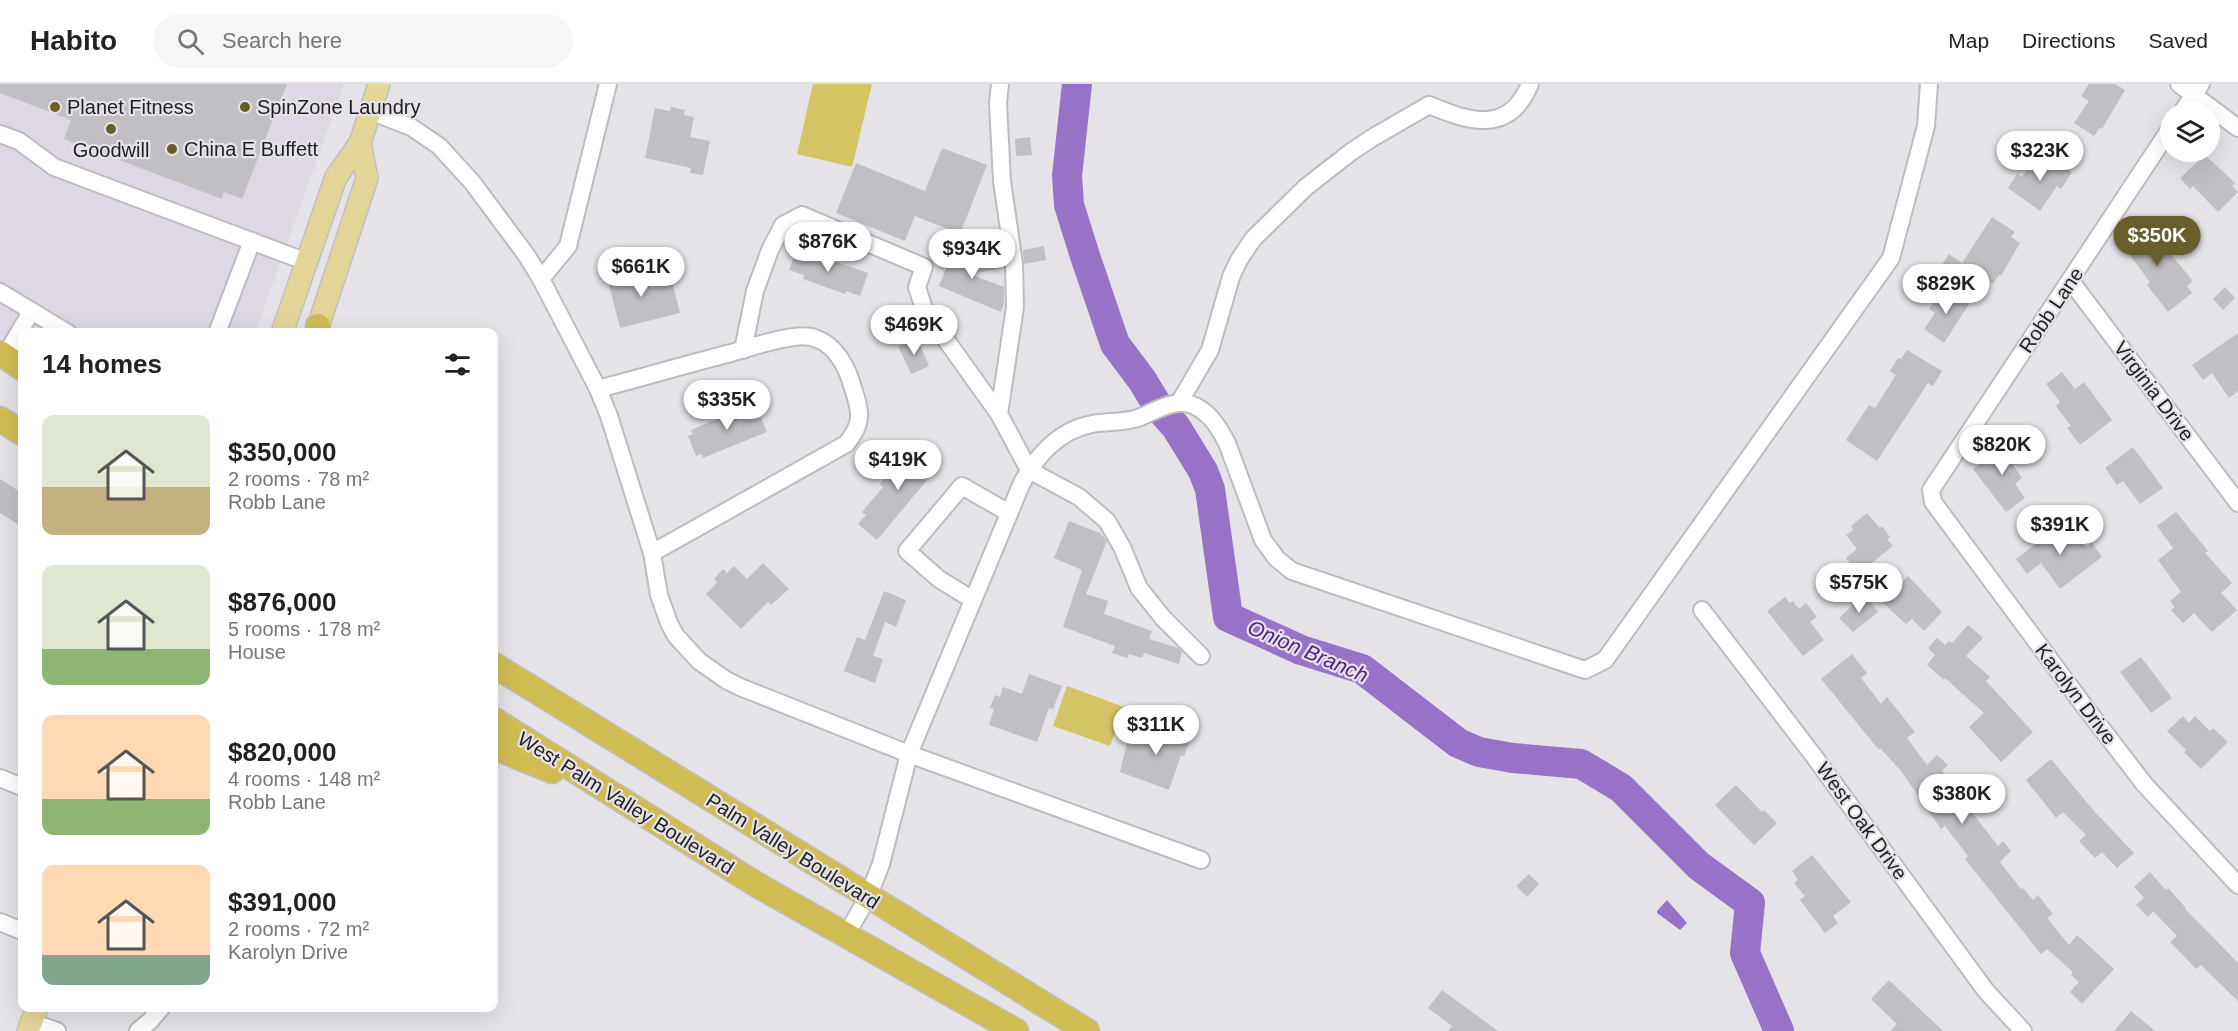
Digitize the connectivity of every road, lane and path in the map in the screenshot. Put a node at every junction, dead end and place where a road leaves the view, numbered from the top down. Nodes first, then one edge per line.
1 (379, 84) edge
2 (608, 84) edge
3 (1000, 84) edge
4 (1530, 84) edge
5 (1929, 84) edge
6 (2179, 84) edge
7 (2197, 89) edge
8 (2189, 102) edge
9 (370, 111) junction
10 (2238, 128) edge
11 (0, 134) edge
12 (360, 143) junction
13 (2160, 144) edge
14 (252, 241) junction
15 (307, 262) junction
16 (541, 279) junction
17 (2070, 280) junction
18 (0, 292) edge
19 (31, 312) junction
20 (24, 328) edge
21 (59, 328) edge
22 (219, 328) edge
23 (284, 328) edge
24 (318, 328) edge
25 (18, 340) edge
26 (743, 350) junction
27 (9, 359) edge
28 (598, 389) junction
29 (1179, 403) junction
30 (999, 414) junction
31 (0, 419) edge
32 (18, 430) edge
33 (1029, 470) junction
34 (1931, 490) joint
35 (2238, 503) edge
36 (1009, 513) junction
37 (652, 553) junction
38 (973, 600) junction
39 (1702, 610) dead end
40 (1201, 656) dead end
41 (498, 667) edge
42 (498, 722) edge
43 (498, 749) edge
44 (909, 754) junction
45 (0, 778) edge
46 (18, 785) edge
47 (636, 808) junction
48 (1201, 860) dead end
49 (2238, 885) edge
50 (868, 897) junction
51 (0, 921) edge
52 (18, 929) edge
53 (846, 935) junction
54 (158, 1012) edge
55 (32, 1020) edge
56 (57, 1031) edge
57 (138, 1031) edge
58 (1016, 1031) edge
59 (1087, 1031) edge
60 (2023, 1031) edge

1 - 9 main road
2 - 16 street
3 - 30 street
4 - 29 street
5 - 29 street
6 - 7 street
7 - 8 street
7 - 10 street
9 - 12 main road
9 - 16 street
11 - 14 street
12 - 15 main road
12 - 24 main road
13 - 17 street, Robb Lane
14 - 15 street
14 - 22 street
15 - 23 main road
16 - 28 street
17 - 34 street, Robb Lane
17 - 35 street, Virginia Drive
18 - 19 street
19 - 20 street
19 - 21 street
25 - 27 street
26 - 28 street
26 - 30 street
26 - 37 street
28 - 37 street
29 - 33 street
30 - 33 street
31 - 32 highway
33 - 36 street
33 - 40 street
34 - 49 street, Karolyn Drive
36 - 38 street
36 - 38 street
37 - 44 street
38 - 44 street
39 - 60 street, West Oak Drive
41 - 50 highway, Palm Valley Boulevard
42 - 47 highway, West Palm Valley Boulevard
43 - 47 highway
44 - 48 street
44 - 50 street
45 - 46 street
47 - 53 highway, West Palm Valley Boulevard
50 - 53 street
50 - 59 highway, Palm Valley Boulevard
51 - 52 street
53 - 58 highway
54 - 57 street
55 - 56 street

